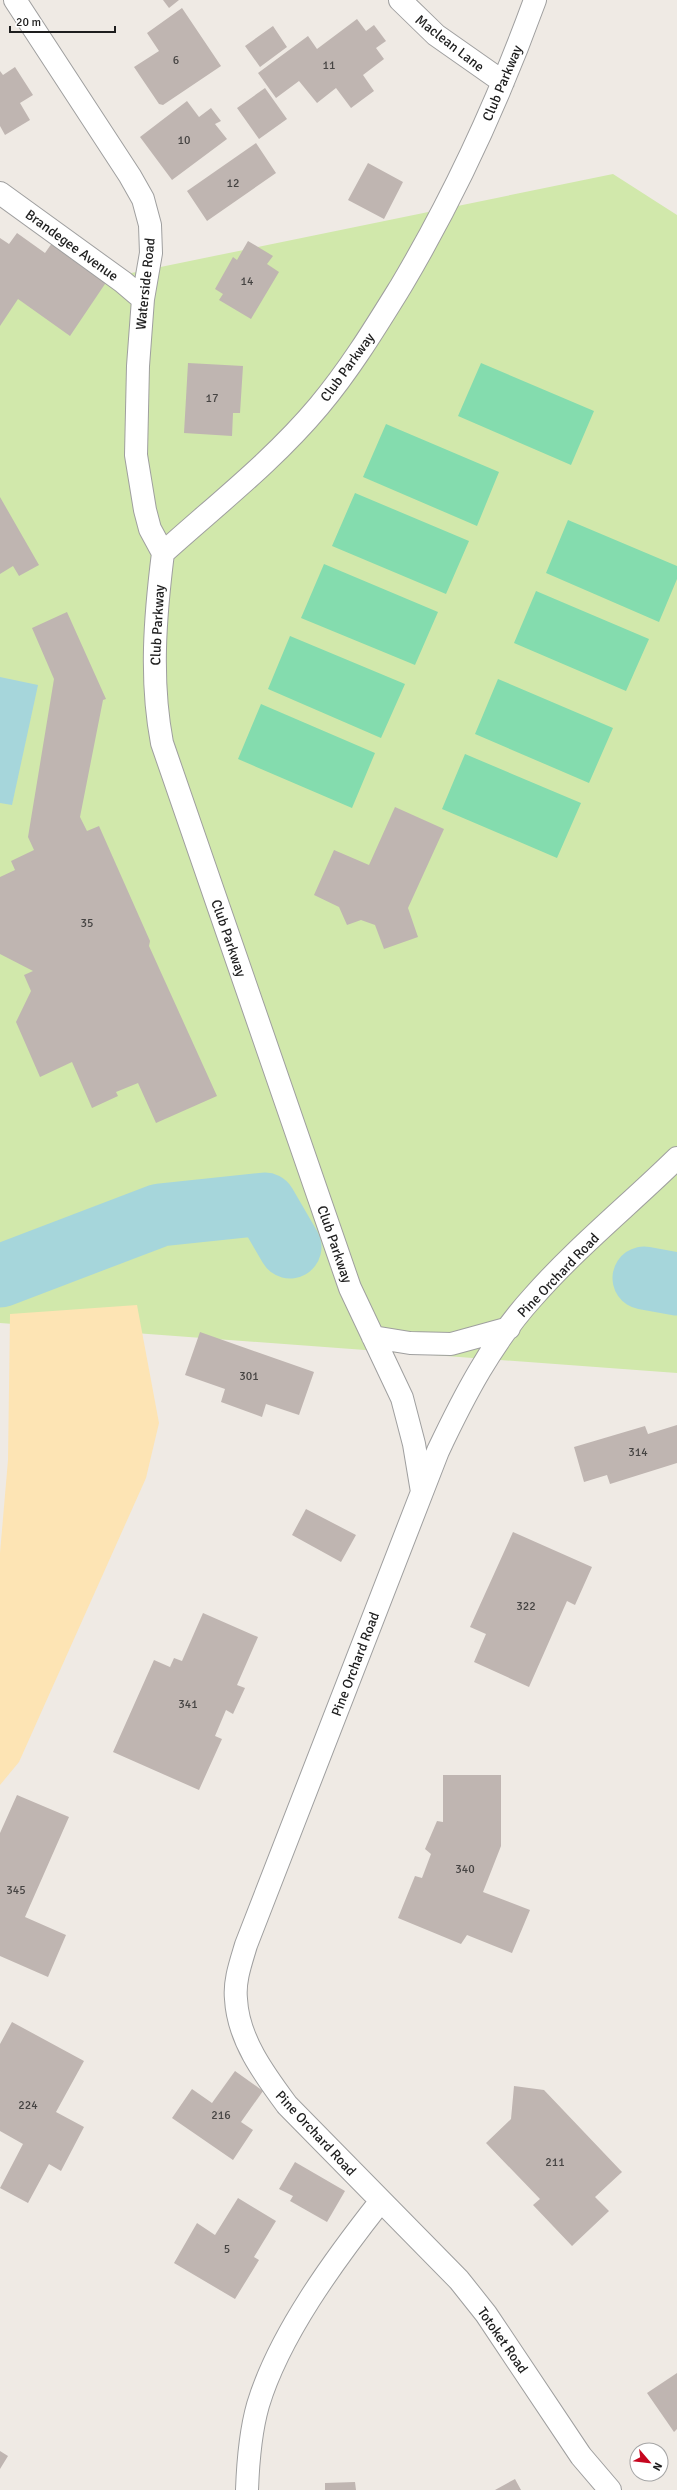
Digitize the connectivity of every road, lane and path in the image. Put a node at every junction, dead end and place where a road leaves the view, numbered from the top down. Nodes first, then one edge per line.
1 (15, 0) edge
2 (400, 0) edge
3 (535, 0) edge
4 (503, 82) junction
5 (0, 193) edge
6 (143, 299) junction
7 (163, 553) junction
8 (677, 1158) edge
9 (509, 1328) junction
10 (373, 1337) junction
11 (422, 1492) junction
12 (380, 2202) junction
13 (246, 2490) edge
14 (610, 2490) edge

1 - 6 street, Waterside Road
2 - 4 street, Maclean Lane
3 - 4 street, Club Parkway
4 - 7 street, Club Parkway
5 - 6 street, Brandegee Avenue
6 - 7 street, Waterside Road
7 - 10 street, Club Parkway
8 - 9 street, Pine Orchard Road
9 - 10 street
9 - 11 street, Pine Orchard Road
10 - 11 street, Club Parkway
11 - 12 street, Pine Orchard Road
12 - 13 street
12 - 14 street, Totoket Road

